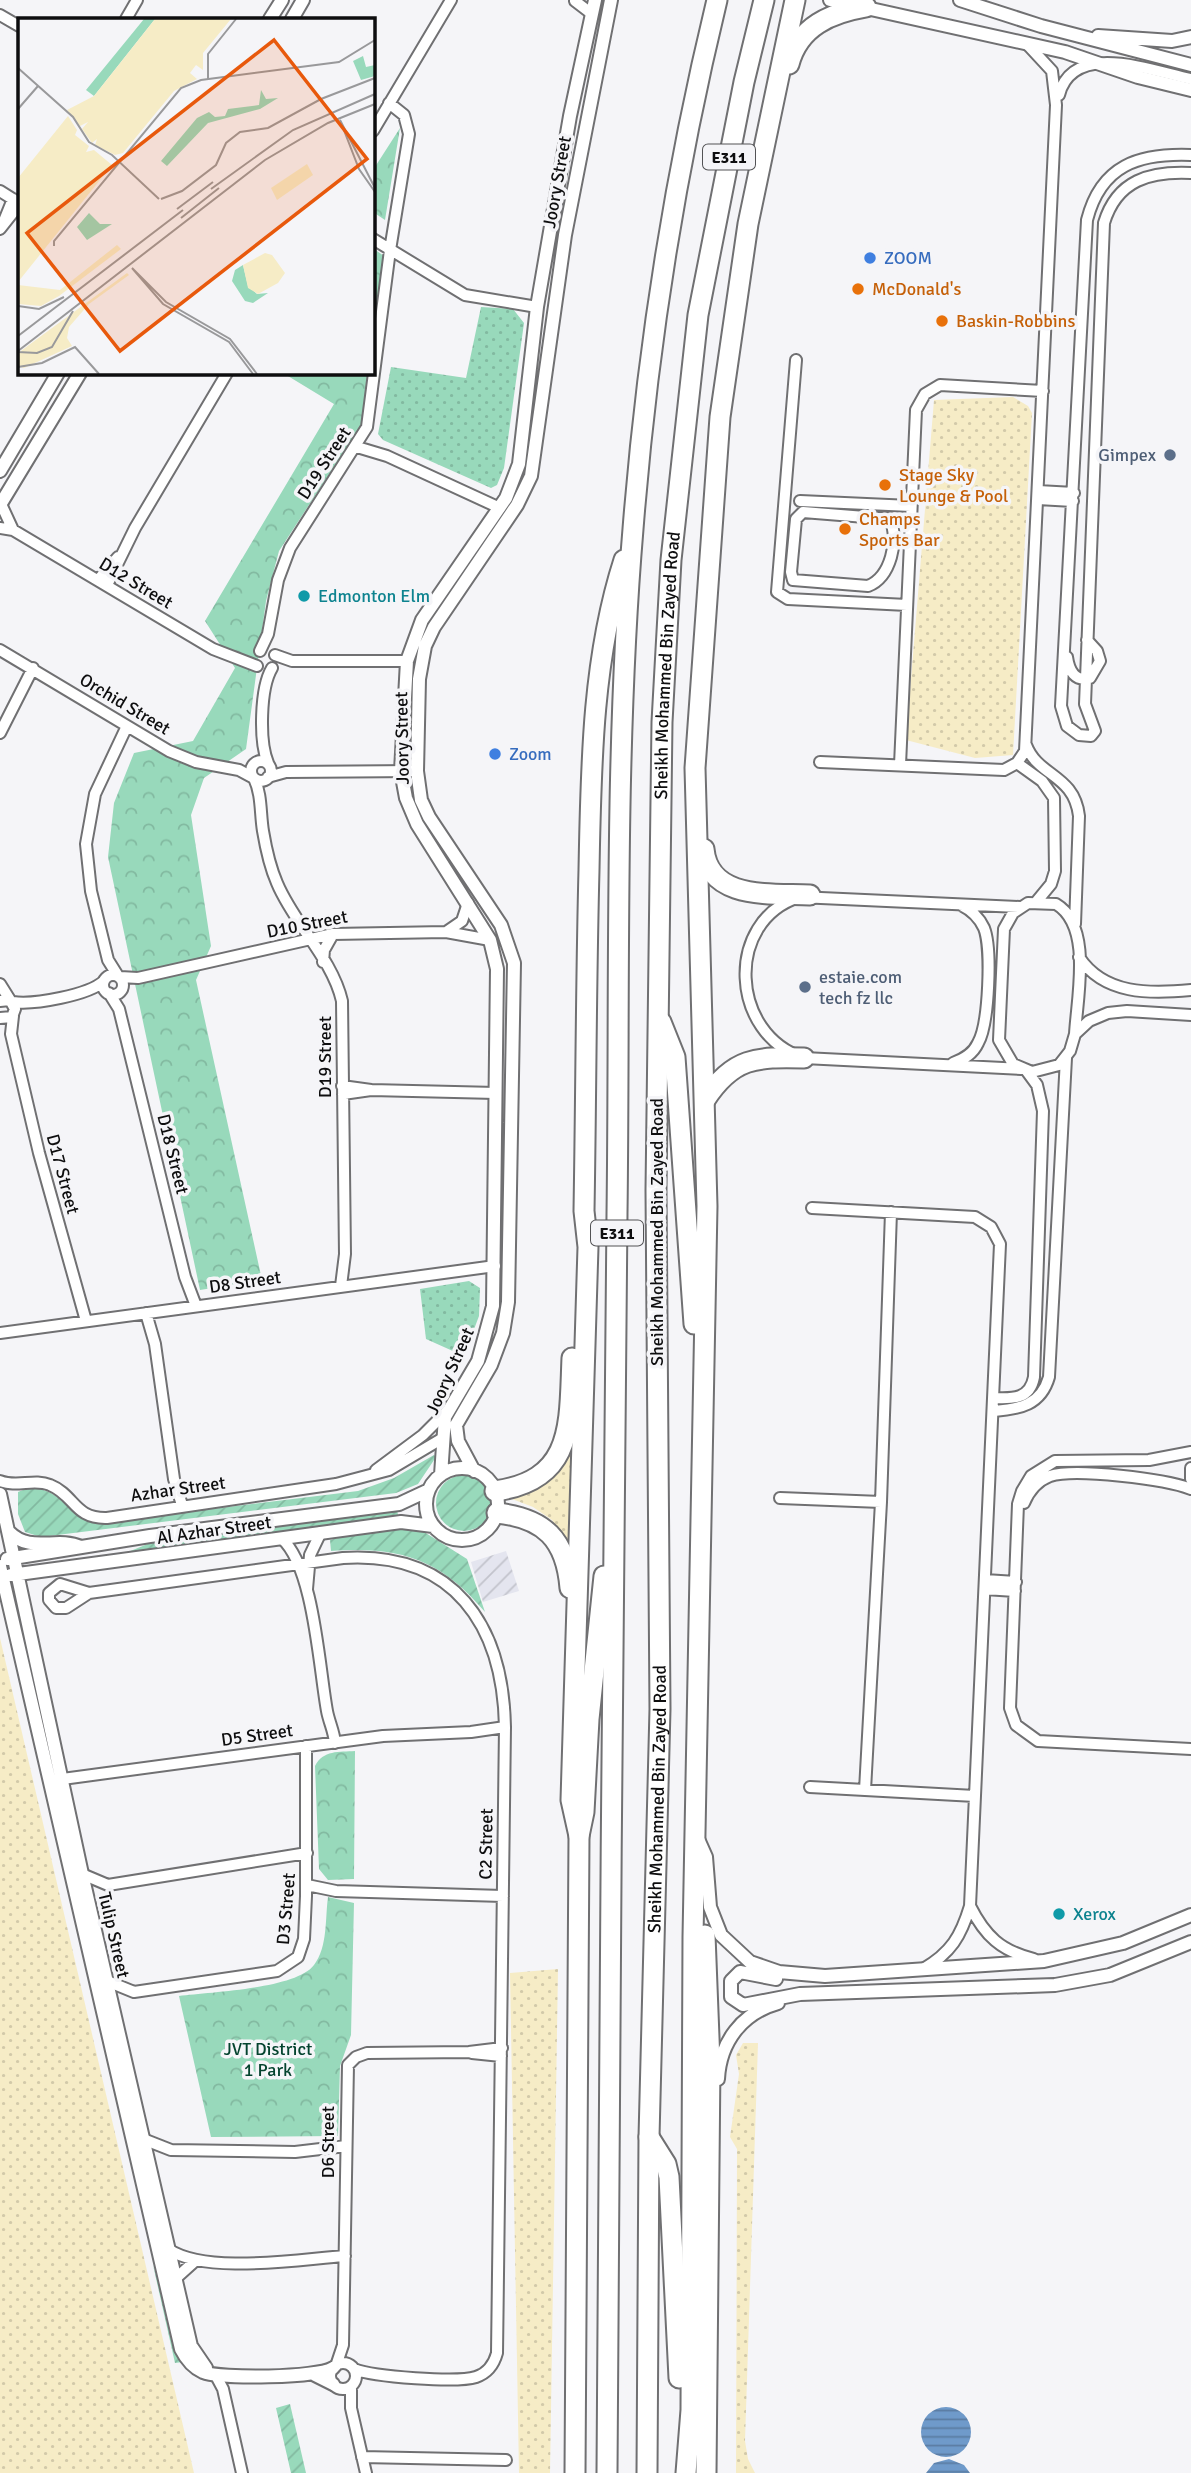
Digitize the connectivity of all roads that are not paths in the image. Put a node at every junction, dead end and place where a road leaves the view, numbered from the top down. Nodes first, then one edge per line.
1 (137, 0) edge
2 (282, 0) edge
3 (303, 0) edge
4 (451, 0) edge
5 (573, 0) edge
6 (581, 0) edge
7 (595, 0) edge
8 (611, 0) edge
9 (717, 0) edge
10 (764, 0) edge
11 (795, 0) edge
12 (830, 0) edge
13 (960, 0) edge
14 (994, 6) edge
15 (866, 7) junction
16 (592, 14) junction
17 (0, 15) edge
18 (126, 18) edge
19 (271, 18) edge
20 (293, 18) edge
21 (18, 25) edge
22 (1191, 37) edge
23 (1084, 38) junction
24 (1027, 44) junction
25 (1104, 62) junction
26 (1191, 65) edge
27 (1191, 79) edge
28 (1191, 90) edge
29 (389, 103) junction
30 (1056, 105) junction
31 (771, 109) junction
32 (374, 129) edge
33 (1191, 155) edge
34 (1191, 173) edge
35 (0, 191) edge
36 (17, 203) edge
37 (2, 227) edge
38 (374, 240) edge
39 (390, 250) junction
40 (414, 264) junction
41 (387, 277) junction
42 (537, 307) junction
43 (547, 357) junction
44 (796, 360) dead end
45 (57, 374) edge
46 (79, 374) edge
47 (226, 374) edge
48 (1043, 391) junction
49 (359, 443) junction
50 (0, 471) edge
51 (1038, 495) junction
52 (1073, 497) junction
53 (800, 501) dead end
54 (0, 505) edge
55 (911, 506) junction
56 (500, 508) junction
57 (911, 518) junction
58 (890, 519) junction
59 (0, 528) edge
60 (13, 530) junction
61 (632, 532) junction
62 (103, 583) junction
63 (907, 605) junction
64 (268, 634) junction
65 (1065, 645) junction
66 (0, 650) edge
67 (259, 652) junction
68 (244, 659) junction
69 (273, 661) junction
70 (407, 662) junction
71 (258, 667) junction
72 (36, 671) junction
73 (1086, 680) junction
74 (265, 686) junction
75 (130, 728) junction
76 (0, 733) edge
77 (1026, 744) junction
78 (262, 746) junction
79 (820, 762) dead end
80 (1017, 763) junction
81 (254, 764) junction
82 (900, 765) junction
83 (695, 768) junction
84 (239, 770) junction
85 (268, 771) junction
86 (401, 771) junction
87 (417, 771) junction
88 (253, 778) junction
89 (260, 796) junction
90 (810, 895) junction
91 (1037, 901) junction
92 (468, 903) junction
93 (957, 904) junction
94 (1020, 907) junction
95 (1075, 924) junction
96 (446, 932) junction
97 (333, 934) junction
98 (308, 939) junction
99 (490, 940) junction
100 (1079, 957) junction
101 (108, 960) junction
102 (323, 962) junction
103 (120, 983) junction
104 (0, 984) edge
105 (106, 986) junction
106 (1191, 990) edge
107 (8, 1004) edge
108 (119, 1009) junction
109 (1191, 1015) edge
110 (658, 1017) junction
111 (0, 1018) edge
112 (11, 1034) junction
113 (1074, 1034) junction
114 (804, 1058) junction
115 (1066, 1058) junction
116 (947, 1065) junction
117 (1024, 1069) junction
118 (342, 1090) junction
119 (496, 1093) junction
120 (705, 1100) junction
121 (511, 1145) junction
122 (812, 1208) dead end
123 (584, 1211) junction
124 (891, 1212) junction
125 (495, 1266) junction
126 (346, 1286) junction
127 (191, 1307) junction
128 (150, 1312) junction
129 (82, 1322) junction
130 (505, 1322) junction
131 (0, 1333) edge
132 (705, 1376) junction
133 (466, 1384) junction
134 (477, 1391) junction
135 (994, 1398) junction
136 (447, 1410) junction
137 (994, 1411) junction
138 (443, 1438) junction
139 (1191, 1452) edge
140 (1191, 1468) edge
141 (474, 1471) junction
142 (371, 1474) junction
143 (441, 1475) junction
144 (1191, 1479) edge
145 (0, 1481) edge
146 (1191, 1489) edge
147 (429, 1490) junction
148 (495, 1491) junction
149 (0, 1494) edge
150 (780, 1498) dead end
151 (881, 1502) junction
152 (178, 1505) junction
153 (497, 1513) junction
154 (1019, 1516) junction
155 (433, 1526) junction
156 (9, 1532) junction
157 (321, 1532) junction
158 (281, 1538) junction
159 (84, 1549) junction
160 (613, 1556) junction
161 (15, 1559) junction
162 (0, 1560) edge
163 (304, 1564) junction
164 (1, 1572) edge
165 (17, 1574) junction
166 (985, 1585) junction
167 (1016, 1587) junction
168 (89, 1593) dead end
169 (0, 1610) edge
170 (10, 1620) junction
171 (576, 1676) junction
172 (505, 1731) junction
173 (331, 1743) junction
174 (301, 1747) junction
175 (1191, 1749) edge
176 (55, 1780) junction
177 (810, 1787) dead end
178 (865, 1790) junction
179 (975, 1796) junction
180 (579, 1836) junction
181 (698, 1839) junction
182 (307, 1857) junction
183 (696, 1864) junction
184 (82, 1874) junction
185 (108, 1885) junction
186 (306, 1891) junction
187 (503, 1892) junction
188 (89, 1904) junction
189 (970, 1906) junction
190 (1191, 1915) edge
191 (1191, 1942) edge
192 (1044, 1961) junction
193 (922, 1970) junction
194 (818, 1976) junction
195 (107, 1981) junction
196 (134, 1992) junction
197 (817, 1996) junction
198 (113, 2011) junction
199 (502, 2052) junction
200 (710, 2134) junction
201 (649, 2137) junction
202 (143, 2139) junction
203 (171, 2150) junction
204 (346, 2150) junction
205 (150, 2168) junction
206 (168, 2249) junction
207 (195, 2261) junction
208 (345, 2261) junction
209 (175, 2279) junction
210 (343, 2345) junction
211 (334, 2367) junction
212 (353, 2368) junction
213 (215, 2374) junction
214 (230, 2375) junction
215 (315, 2375) junction
216 (376, 2376) junction
217 (352, 2385) junction
218 (336, 2386) junction
219 (223, 2389) junction
220 (351, 2408) junction
221 (362, 2457) junction
222 (506, 2460) dead end
223 (686, 2471) edge
224 (242, 2473) edge
225 (366, 2473) edge
226 (575, 2473) edge
227 (607, 2473) edge
228 (647, 2473) edge
229 (706, 2473) edge

1 - 18 street
2 - 19 street
3 - 20 street
4 - 29 street
5 - 6 street
5 - 16 street
7 - 16 street, Joory Street
8 - 43 street, Joory Street
9 - 61 highway, E311
10 - 110 highway, Sheikh Mohammed Bin Zayed Road / E311
11 - 31 highway
12 - 15 street
13 - 14 street
14 - 23 street
15 - 24 street
15 - 31 highway
16 - 42 street, Joory Street
17 - 21 street
22 - 23 street
23 - 26 street
24 - 25 street
24 - 30 street
25 - 27 street
25 - 28 street
25 - 30 street
29 - 32 street
29 - 39 street, D19 Street
30 - 48 street
31 - 83 highway
33 - 52 street
34 - 73 street
35 - 36 street
36 - 37 street
38 - 39 street
39 - 40 street
39 - 41 street, D19 Street
40 - 41 street
40 - 42 street
41 - 49 street, D19 Street
42 - 43 street
42 - 56 street, Joory Street
43 - 87 street, Joory Street
44 - 63 street
45 - 50 street
46 - 54 street
47 - 62 street
48 - 51 street
48 - 55 street
49 - 56 street
49 - 64 street, D19 Street
51 - 52 street
51 - 77 street
52 - 65 street
53 - 55 street
54 - 60 street
55 - 57 street
56 - 70 street, Joory Street
57 - 58 street
57 - 63 street
58 - 58 street
59 - 60 street, D12 Street
60 - 62 street, D12 Street
61 - 123 highway
61 - 160 highway, E311
62 - 68 street, D12 Street
63 - 82 street
64 - 67 street, D19 Street
64 - 69 street, D19 Street
65 - 73 street
65 - 73 street
66 - 72 street, Orchid Street
67 - 68 street
67 - 69 street
67 - 71 street
68 - 71 street, D12 Street
69 - 70 street
69 - 71 street
69 - 74 street
70 - 86 street, Joory Street
71 - 74 street
72 - 75 street, Orchid Street
72 - 76 street
74 - 78 street
75 - 84 street, Orchid Street
75 - 101 street
77 - 80 street
77 - 95 street
78 - 81 street
78 - 85 street
79 - 82 street
80 - 82 street
80 - 91 street
81 - 84 street
81 - 85 street
81 - 88 street, D19 Street
83 - 90 highway
83 - 120 highway
84 - 88 street, Orchid Street
85 - 86 street
85 - 88 street
85 - 89 street, D19 Street
86 - 87 street
86 - 92 street, Joory Street
87 - 121 street, Joory Street
88 - 89 street, D19 Street
89 - 98 street, D19 Street
90 - 93 street
90 - 114 street
91 - 94 street
91 - 95 street
92 - 96 street
92 - 99 street, Joory Street
93 - 94 street
93 - 116 street
94 - 117 street
95 - 100 street
96 - 97 street, D10 Street
96 - 99 street, D10 Street
97 - 98 street, D10 Street
97 - 102 street
98 - 102 street, D19 Street
98 - 103 street, D10 Street
99 - 119 street, Joory Street
100 - 106 street
100 - 113 street
101 - 103 street
101 - 105 street
102 - 118 street, D19 Street
103 - 105 street
103 - 105 street
103 - 108 street, D18 Street
104 - 107 street
105 - 107 street
105 - 108 street, D18 Street
107 - 111 street
107 - 112 street, D17 Street
108 - 127 street, D18 Street
109 - 113 street
110 - 132 highway
110 - 201 highway, Sheikh Mohammed Bin Zayed Road / E311
111 - 112 street, D17 Street
112 - 129 street, D17 Street
113 - 115 street
114 - 116 street
114 - 120 highway
115 - 117 street
115 - 137 street
116 - 117 street
117 - 135 street
118 - 119 street
118 - 126 street, D19 Street
119 - 121 street
119 - 125 street, Joory Street
120 - 132 highway
121 - 130 street, Joory Street
122 - 124 street
123 - 148 highway
123 - 171 highway
124 - 135 street
124 - 151 street
125 - 126 street, D8 Street
125 - 130 street
125 - 133 street, Joory Street
126 - 127 street, D8 Street
127 - 128 street, D8 Street
128 - 129 street, D8 Street
128 - 152 street
129 - 131 street, D8 Street
130 - 134 street, Joory Street
132 - 181 highway
133 - 134 street
133 - 136 street, Joory Street
134 - 141 street, Joory Street
135 - 137 street
136 - 138 street, Joory Street
136 - 142 street, Azhar Street
137 - 166 street
138 - 142 street, Azhar Street
138 - 143 street, Joory Street
139 - 154 street
140 - 144 street
141 - 143 street
141 - 148 street
142 - 152 street, Azhar Street
143 - 147 street, Al Azhar Street
145 - 152 street, Azhar Street
146 - 154 street
147 - 155 street
147 - 159 street, Al Azhar Street
148 - 153 street
149 - 156 street, Tulip Street
150 - 151 street
151 - 178 street
153 - 155 street, Al Azhar Street
153 - 171 highway
154 - 167 street
155 - 157 street, Al Azhar Street
156 - 159 street
156 - 161 street, Tulip Street
157 - 158 street, Al Azhar Street
157 - 163 street
158 - 163 street
158 - 165 street, Al Azhar Street
159 - 161 street, Al Azhar Street
160 - 180 highway
160 - 227 highway, E311
161 - 162 street, Al Azhar Street
161 - 165 street, Tulip Street
163 - 168 street, C2 Street
163 - 172 street, C2 Street
163 - 173 street
164 - 165 street, Al Azhar Street
164 - 170 street, Tulip Street
165 - 176 street, Tulip Street
166 - 167 street
166 - 179 street
167 - 175 street
169 - 170 street
170 - 176 street, Tulip Street
171 - 180 highway
172 - 173 street, D5 Street
172 - 187 street, C2 Street
173 - 174 street, D5 Street
174 - 176 street, D5 Street
174 - 182 street, D3 Street
176 - 184 street, Tulip Street
176 - 213 street, Tulip Street
177 - 178 street
178 - 179 street
179 - 189 street
180 - 226 highway
181 - 183 highway
181 - 194 street
182 - 185 street
182 - 186 street, D3 Street
183 - 200 highway
183 - 223 highway
184 - 185 street
184 - 188 street, Tulip Street
185 - 188 street
186 - 187 street
186 - 196 street, D3 Street
187 - 199 street, C2 Street
188 - 195 street, Tulip Street
189 - 192 street
189 - 193 street
190 - 192 street
191 - 197 street
192 - 193 street
193 - 194 street
194 - 197 street
195 - 196 street
195 - 198 street, Tulip Street
196 - 198 street
197 - 200 street
198 - 202 street, Tulip Street
199 - 204 street, D6 Street
199 - 216 street, C2 Street
200 - 229 highway
201 - 223 highway
201 - 228 highway, Sheikh Mohammed Bin Zayed Road / E311
202 - 203 street
202 - 205 street, Tulip Street
203 - 204 street
203 - 205 street
204 - 208 street, D6 Street
205 - 206 street, Tulip Street
206 - 207 street
206 - 209 street, Tulip Street
207 - 208 street
207 - 209 street
208 - 210 street, D6 Street
209 - 213 street, Tulip Street
210 - 211 street, D6 Street
210 - 212 street, D6 Street
211 - 212 street
211 - 215 street, Tulip Street
211 - 218 street
212 - 216 street, C2 Street
212 - 217 street
213 - 214 street, Tulip Street
213 - 219 street
214 - 215 street, Tulip Street
214 - 219 street
215 - 218 street, Tulip Street
216 - 217 street, C2 Street
217 - 218 street
217 - 220 street
218 - 220 street
219 - 224 street
220 - 221 street
221 - 222 street
221 - 225 street

